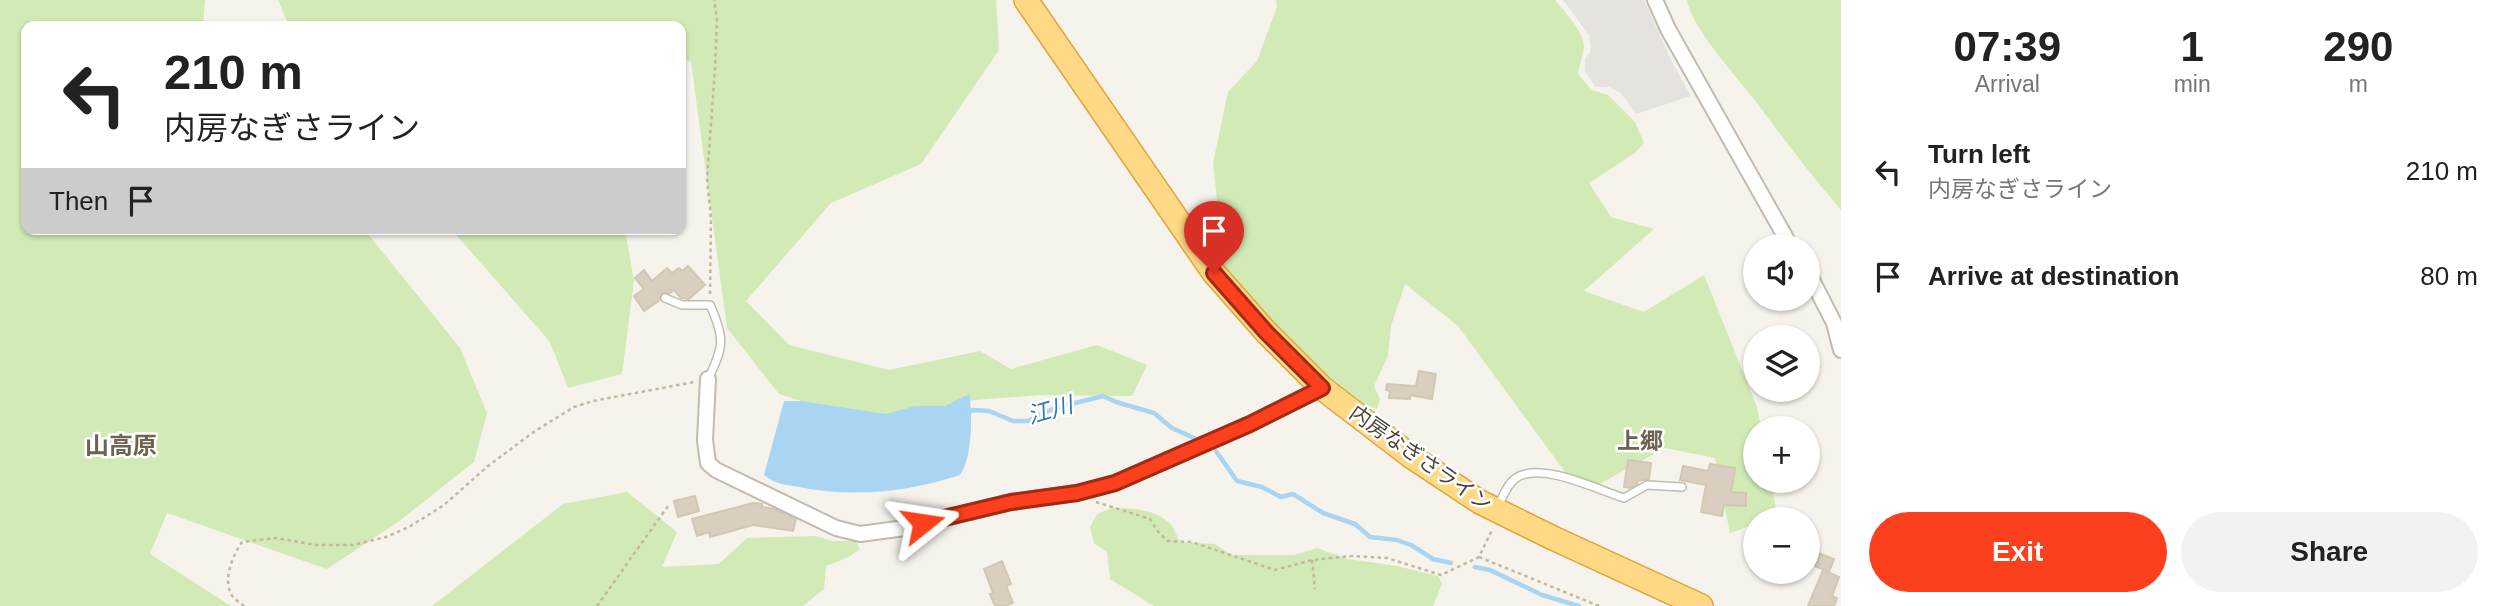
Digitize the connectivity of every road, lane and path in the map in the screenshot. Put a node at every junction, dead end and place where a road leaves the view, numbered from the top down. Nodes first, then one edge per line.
1 (714, 0) edge
2 (1026, 0) edge
3 (1655, 0) edge
4 (1784, 234) edge
5 (1820, 296) edge
6 (665, 298) dead end
7 (710, 305) junction
8 (1841, 350) edge
9 (708, 379) junction
10 (1322, 388) junction
11 (1682, 487) dead end
12 (1077, 493) junction
13 (668, 506) dead end
14 (1498, 511) junction
15 (1479, 556) junction
16 (1312, 559) junction
17 (1315, 589) dead end
18 (244, 606) edge
19 (597, 606) edge
20 (1599, 606) edge
21 (1701, 606) edge

1 - 7 path
2 - 10 highway, 内房なぎさライン
3 - 4 street
5 - 8 street
6 - 7 lane
7 - 9 lane
9 - 12 street
9 - 18 path
10 - 12 street
10 - 14 highway, 内房なぎさライン
11 - 14 lane
12 - 16 path
13 - 19 path
14 - 15 path
14 - 21 highway, 内房なぎさライン
15 - 16 path
15 - 20 path
16 - 17 path

